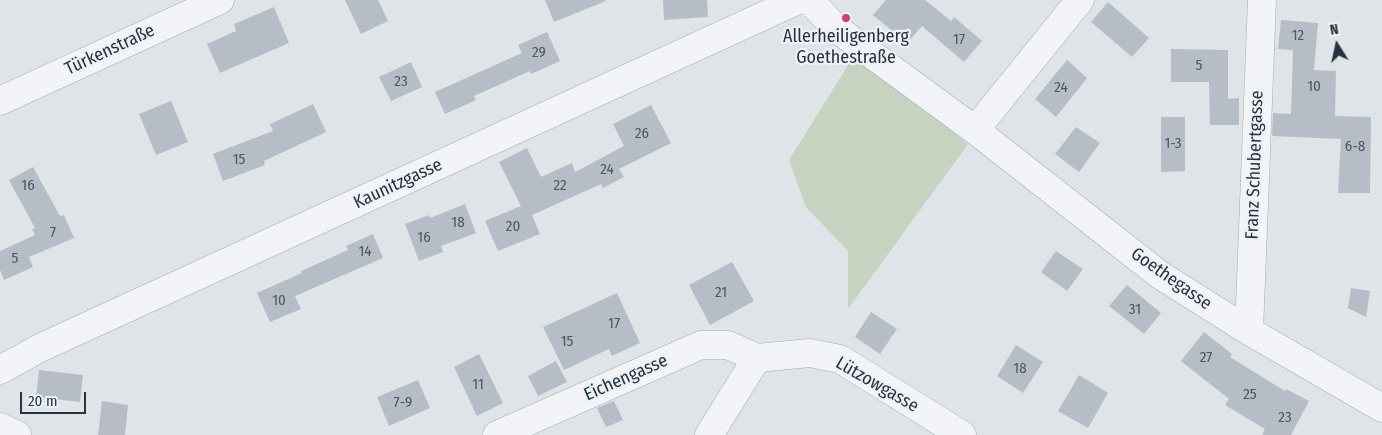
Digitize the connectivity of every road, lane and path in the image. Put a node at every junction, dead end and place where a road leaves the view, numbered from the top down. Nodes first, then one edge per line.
1 (220, 0) edge
2 (798, 0) edge
3 (809, 0) edge
4 (1080, 0) edge
5 (1262, 0) edge
6 (0, 101) edge
7 (975, 130) junction
8 (1249, 331) junction
9 (757, 358) junction
10 (0, 370) edge
11 (1382, 408) edge
12 (0, 427) edge
13 (17, 435) edge
14 (497, 435) edge
15 (709, 435) edge
16 (962, 435) edge

1 - 6 street, Türkenstraße
2 - 10 street, Kaunitzgasse
3 - 7 street, Goethegasse
4 - 7 street
5 - 8 street, Franz Schubertgasse
7 - 8 street, Goethegasse
8 - 11 street, Goethegasse
9 - 14 street, Eichengasse
9 - 15 street
9 - 16 street, Lützowgasse
12 - 13 street

